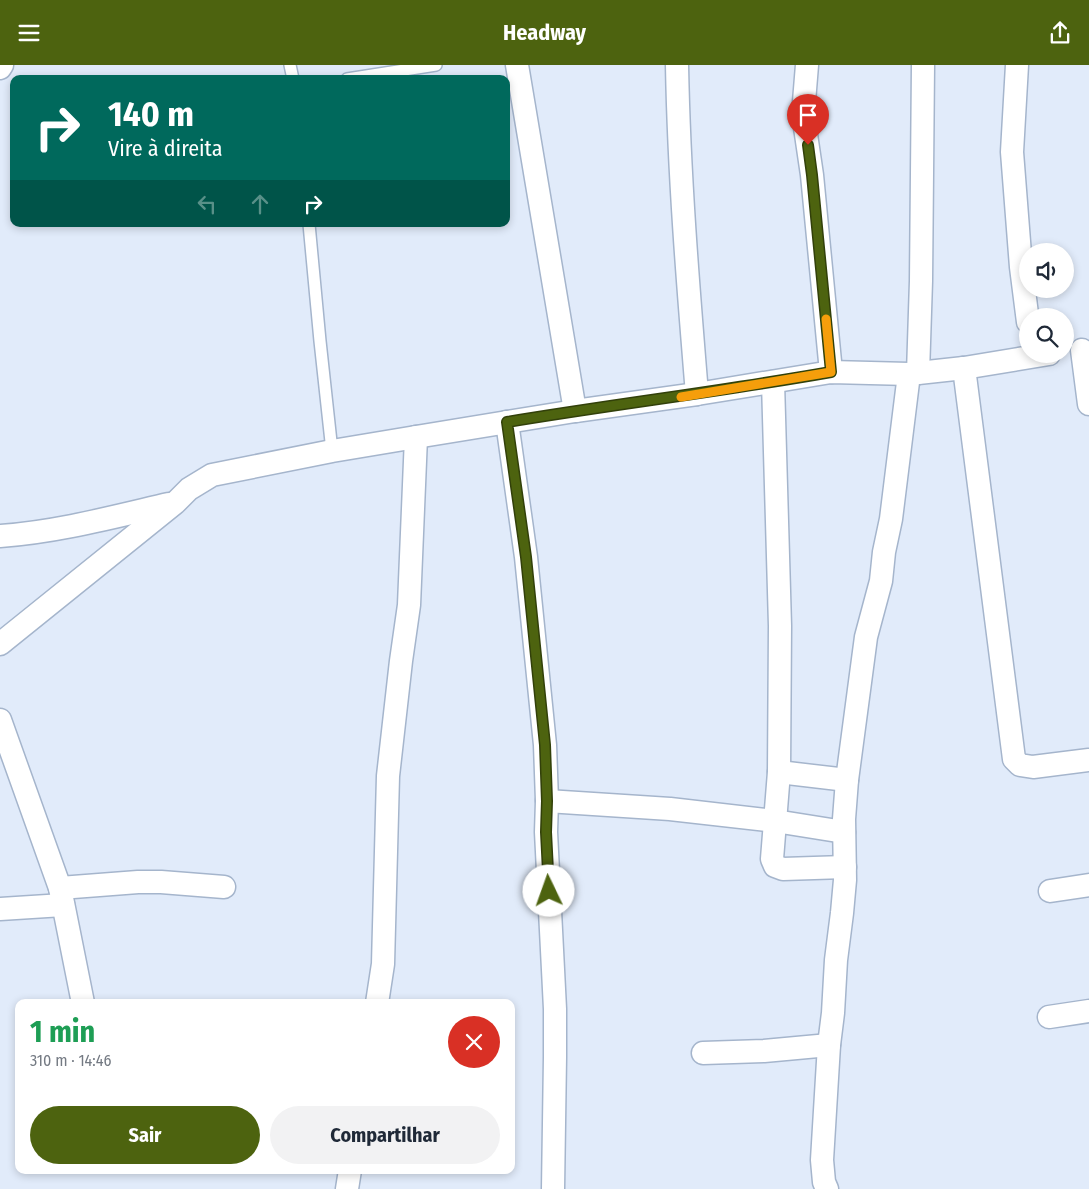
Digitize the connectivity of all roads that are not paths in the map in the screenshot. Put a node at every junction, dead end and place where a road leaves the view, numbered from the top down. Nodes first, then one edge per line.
1 (2, 65) edge
2 (436, 65) edge
3 (517, 65) edge
4 (677, 65) edge
5 (807, 65) edge
6 (923, 65) edge
7 (1017, 65) edge
8 (0, 68) edge
9 (372, 75) edge
10 (309, 227) edge
11 (1026, 308) edge
12 (1079, 350) edge
13 (1019, 357) edge
14 (964, 368) junction
15 (831, 372) junction
16 (914, 374) junction
17 (773, 383) junction
18 (697, 394) junction
19 (1089, 404) edge
20 (575, 411) junction
21 (507, 422) junction
22 (416, 437) junction
23 (332, 451) junction
24 (174, 503) junction
25 (0, 536) edge
26 (0, 644) edge
27 (0, 720) edge
28 (1089, 760) edge
29 (779, 772) junction
30 (847, 780) junction
31 (547, 801) junction
32 (775, 821) junction
33 (844, 832) junction
34 (844, 867) junction
35 (1089, 885) edge
36 (224, 887) dead end
37 (1050, 891) dead end
38 (62, 897) junction
39 (0, 909) edge
40 (82, 999) edge
41 (377, 999) edge
42 (1089, 1011) edge
43 (1049, 1017) dead end
44 (829, 1045) junction
45 (703, 1053) dead end
46 (349, 1174) edge
47 (347, 1189) edge
48 (553, 1189) edge
49 (827, 1189) edge

1 - 8 street
2 - 9 lane
3 - 20 street
4 - 18 street
5 - 15 street
6 - 16 street
7 - 11 street
10 - 23 lane
12 - 19 street
13 - 14 street
14 - 16 street
14 - 28 street
15 - 16 street
15 - 17 street
16 - 30 street
17 - 18 street
17 - 29 street
18 - 20 street
20 - 21 street
21 - 22 street
21 - 31 street
22 - 23 street
22 - 41 street
23 - 24 street
24 - 25 street
24 - 26 street
27 - 38 street
29 - 30 street
29 - 32 street
30 - 33 street
31 - 32 street
31 - 48 street
32 - 33 street
32 - 34 street
33 - 34 street
34 - 44 street
35 - 37 street
36 - 38 street
38 - 39 street
38 - 40 street
42 - 43 street
44 - 45 street
44 - 49 street
46 - 47 street

